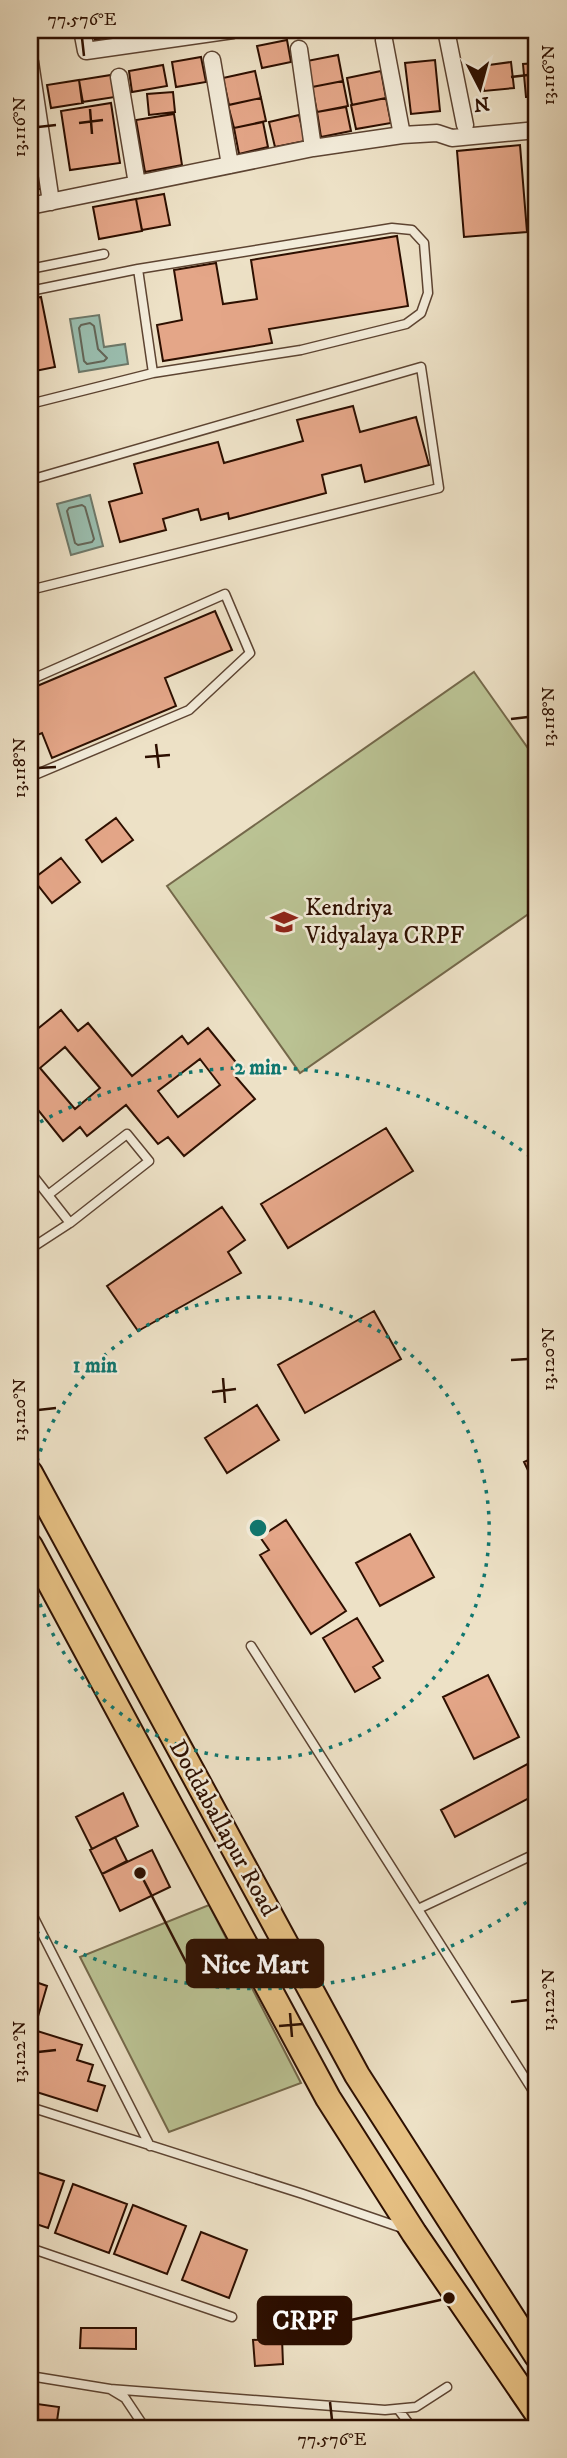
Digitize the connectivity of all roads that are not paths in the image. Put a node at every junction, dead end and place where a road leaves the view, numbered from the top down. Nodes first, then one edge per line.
1 (82, 30) edge
2 (233, 30) edge
3 (446, 30) edge
4 (384, 40) dead end
5 (299, 49) dead end
6 (212, 60) dead end
7 (30, 62) edge
8 (119, 77) dead end
9 (537, 119) edge
10 (465, 125) junction
11 (537, 130) edge
12 (437, 133) junction
13 (402, 135) junction
14 (313, 148) junction
15 (230, 165) junction
16 (137, 184) junction
17 (51, 202) junction
18 (30, 206) edge
19 (104, 254) dead end
20 (30, 270) edge
21 (138, 270) junction
22 (30, 291) edge
23 (153, 373) junction
24 (30, 404) edge
25 (30, 480) edge
26 (30, 590) edge
27 (30, 680) edge
28 (30, 777) edge
29 (30, 1172) edge
30 (48, 1195) junction
31 (70, 1223) junction
32 (30, 1249) edge
33 (30, 1473) edge
34 (31, 1551) edge
35 (251, 1646) dead end
36 (537, 1853) edge
37 (418, 1909) junction
38 (30, 1910) edge
39 (537, 2098) edge
40 (30, 2106) edge
41 (150, 2146) junction
42 (414, 2233) junction
43 (30, 2248) edge
44 (232, 2316) dead end
45 (537, 2356) edge
46 (30, 2376) edge
47 (447, 2387) dead end
48 (110, 2389) junction
49 (398, 2409) junction
50 (537, 2413) edge
51 (145, 2428) edge
52 (412, 2428) edge

1 - 2 street
3 - 10 street
4 - 13 street
5 - 14 street
6 - 15 street
7 - 17 street
8 - 16 street
9 - 10 street
10 - 12 street
11 - 12 street
12 - 13 street
13 - 14 street
14 - 15 street
15 - 16 street
16 - 17 street
17 - 18 street
19 - 20 lane
21 - 22 lane
21 - 23 lane
21 - 23 lane
23 - 24 lane
25 - 26 lane
27 - 28 lane
29 - 30 lane
30 - 31 lane
30 - 31 lane
31 - 32 lane
33 - 45 main road, Doddaballapur Road
34 - 42 main road, Doddaballapur Road
35 - 37 lane
36 - 37 lane
37 - 39 lane
38 - 41 lane
40 - 41 lane
41 - 42 lane
42 - 50 main road, Doddaballapur Road
43 - 44 lane
46 - 48 lane
47 - 49 lane
48 - 49 lane
48 - 51 lane
49 - 52 lane

